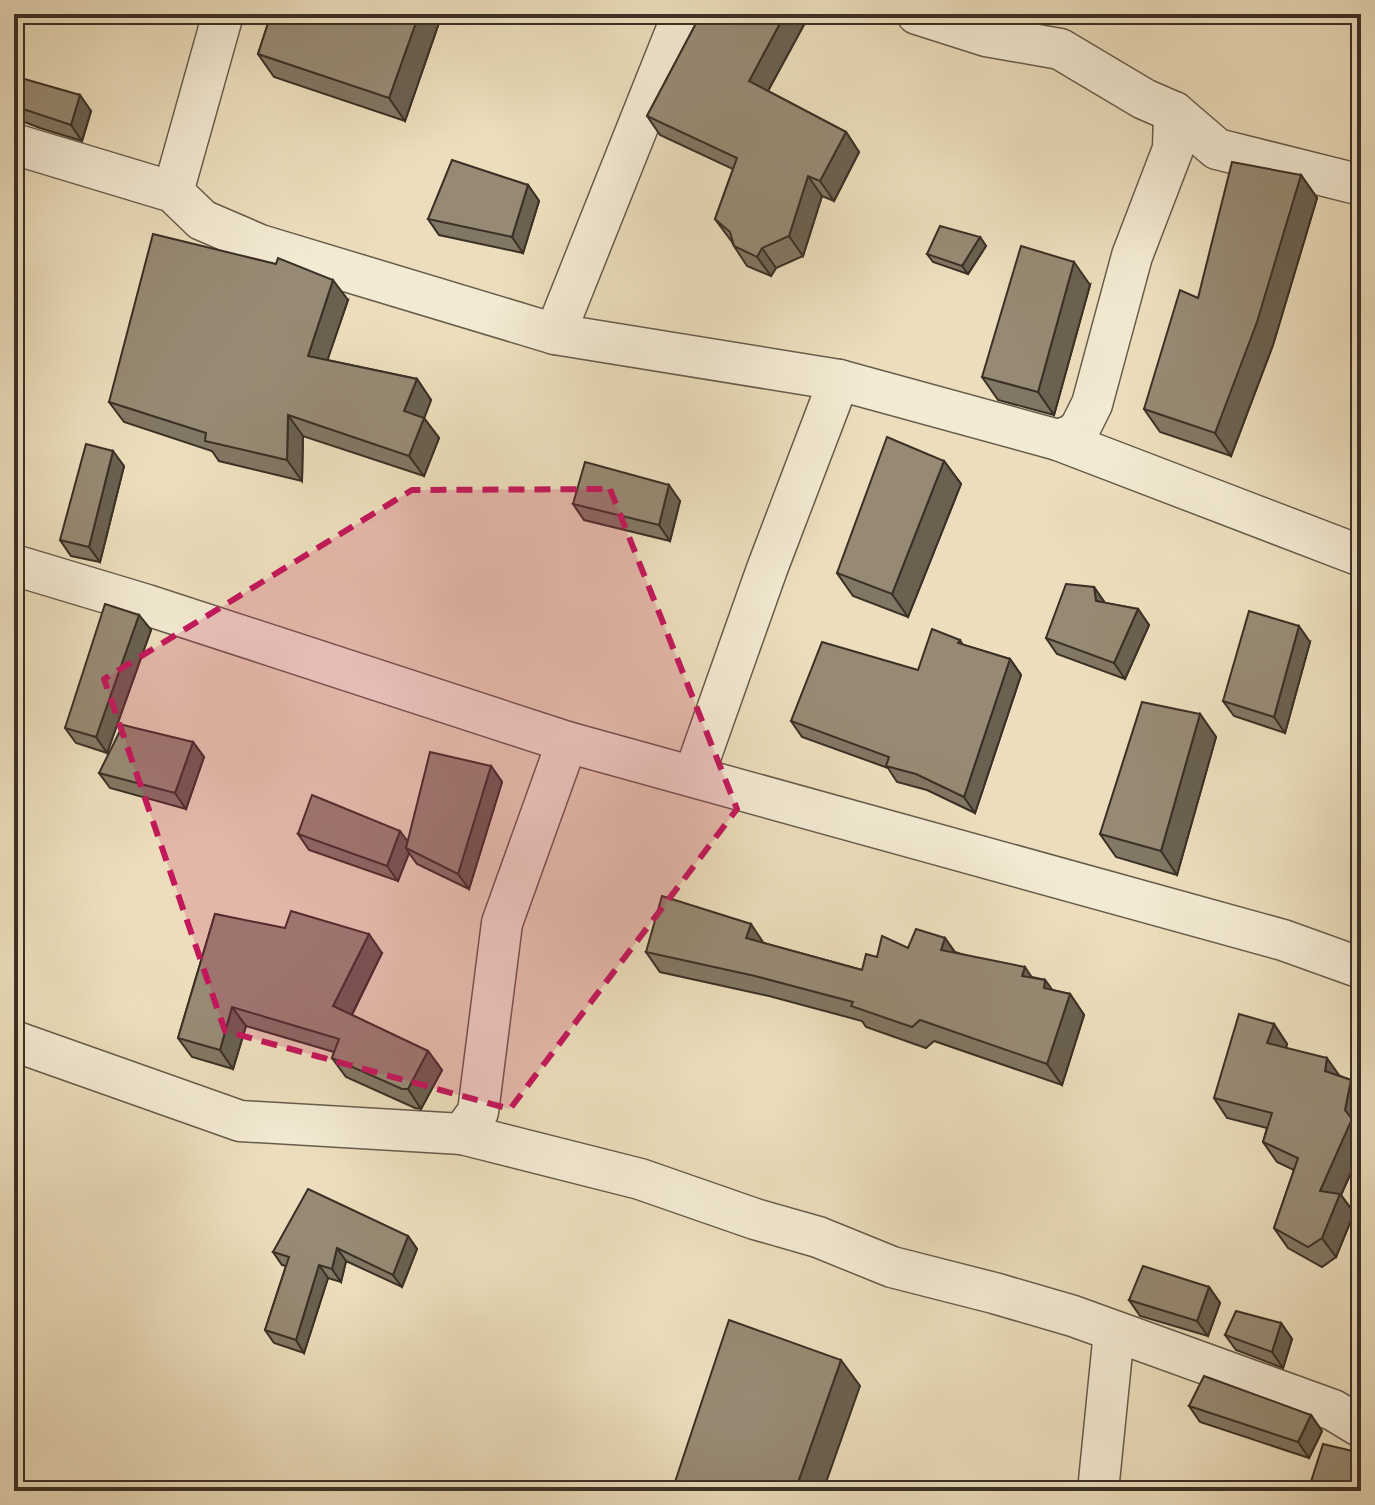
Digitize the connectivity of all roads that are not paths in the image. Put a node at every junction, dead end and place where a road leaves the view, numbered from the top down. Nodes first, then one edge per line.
1 (223, 14) edge
2 (687, 14) edge
3 (917, 14) edge
4 (1174, 112) junction
5 (14, 144) edge
6 (1361, 185) edge
7 (173, 192) junction
8 (555, 334) junction
9 (839, 380) junction
10 (1058, 440) junction
11 (1361, 556) edge
12 (14, 565) edge
13 (567, 742) junction
14 (694, 775) junction
15 (1361, 968) edge
16 (14, 1041) edge
17 (462, 1134) junction
18 (1114, 1332) junction
19 (1361, 1427) edge
20 (1098, 1491) edge

1 - 7 street
2 - 8 street
3 - 4 street
4 - 6 street
4 - 10 street
5 - 7 street
7 - 8 street
8 - 9 street
9 - 10 street
9 - 14 street
10 - 11 street
12 - 13 street
13 - 14 street
13 - 17 street
14 - 15 street
16 - 17 street
17 - 18 street
18 - 19 street
18 - 20 street

